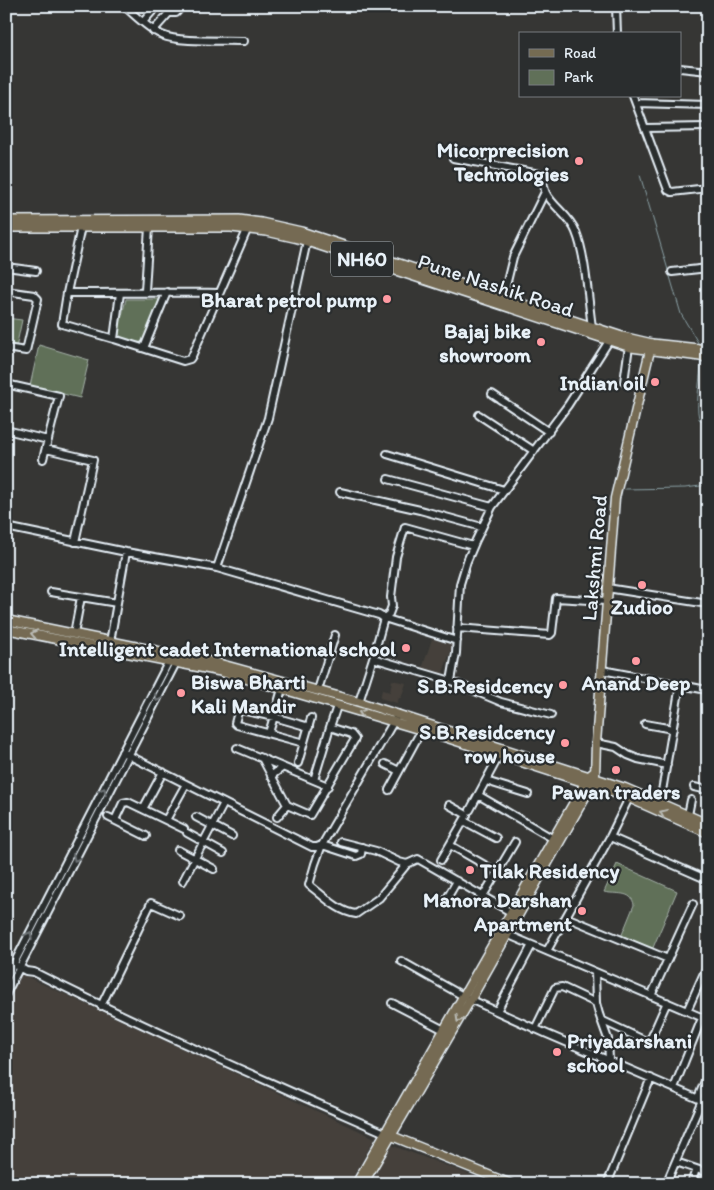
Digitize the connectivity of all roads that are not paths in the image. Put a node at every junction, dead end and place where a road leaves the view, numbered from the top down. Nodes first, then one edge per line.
1 (157, 6) edge
2 (182, 6) edge
3 (616, 6) edge
4 (128, 8) edge
5 (143, 22) junction
6 (153, 31) junction
7 (617, 32) edge
8 (244, 41) dead end
9 (682, 68) edge
10 (708, 71) edge
11 (634, 98) edge
12 (636, 103) junction
13 (708, 105) edge
14 (708, 126) edge
15 (645, 128) junction
16 (453, 158) dead end
17 (708, 188) edge
18 (545, 192) junction
19 (6, 220) edge
20 (6, 227) edge
21 (81, 227) junction
22 (149, 227) junction
23 (248, 228) junction
24 (306, 241) junction
25 (6, 267) edge
26 (708, 268) edge
27 (36, 271) dead end
28 (672, 272) dead end
29 (6, 291) edge
30 (146, 292) junction
31 (167, 292) junction
32 (67, 293) junction
33 (120, 293) junction
34 (219, 294) junction
35 (503, 298) junction
36 (592, 327) junction
37 (114, 338) junction
38 (609, 340) junction
39 (629, 346) junction
40 (651, 347) junction
41 (6, 348) edge
42 (144, 348) junction
43 (708, 350) edge
44 (708, 357) edge
45 (624, 382) dead end
46 (6, 384) edge
47 (492, 394) dead end
48 (479, 415) dead end
49 (6, 430) edge
50 (549, 432) junction
51 (48, 440) junction
52 (46, 449) junction
53 (534, 451) junction
54 (387, 454) dead end
55 (43, 459) dead end
56 (388, 479) dead end
57 (504, 490) junction
58 (340, 492) dead end
59 (492, 508) junction
60 (6, 527) edge
61 (482, 527) junction
62 (75, 542) junction
63 (473, 546) junction
64 (126, 552) junction
65 (217, 568) junction
66 (607, 588) junction
67 (51, 592) dead end
68 (81, 597) junction
69 (606, 601) junction
70 (117, 603) junction
71 (708, 604) edge
72 (384, 618) junction
73 (6, 620) edge
74 (457, 628) junction
75 (6, 629) edge
76 (74, 634) junction
77 (335, 635) dead end
78 (456, 641) junction
79 (110, 642) junction
80 (177, 654) junction
81 (373, 658) junction
82 (173, 662) junction
83 (602, 670) junction
84 (451, 681) junction
85 (680, 685) junction
86 (282, 689) junction
87 (318, 690) junction
88 (707, 690) edge
89 (359, 702) junction
90 (338, 706) junction
91 (398, 714) junction
92 (551, 715) dead end
93 (274, 717) junction
94 (311, 718) dead end
95 (394, 722) junction
96 (645, 724) dead end
97 (309, 727) junction
98 (330, 727) junction
99 (673, 729) junction
100 (421, 731) junction
101 (269, 733) junction
102 (304, 743) junction
103 (596, 743) junction
104 (237, 748) dead end
105 (126, 753) junction
106 (499, 756) junction
107 (262, 758) junction
108 (298, 763) dead end
109 (385, 764) dead end
110 (667, 765) junction
111 (283, 767) junction
112 (400, 771) junction
113 (163, 772) junction
114 (271, 776) junction
115 (591, 779) junction
116 (314, 780) junction
117 (486, 780) junction
118 (186, 784) junction
119 (328, 786) junction
120 (694, 787) dead end
121 (389, 790) dead end
122 (708, 790) edge
123 (528, 794) dead end
124 (478, 795) junction
125 (629, 798) junction
126 (691, 800) dead end
127 (224, 803) junction
128 (660, 803) junction
129 (286, 805) junction
130 (449, 805) dead end
131 (143, 809) junction
132 (470, 810) dead end
133 (688, 815) junction
134 (196, 817) dead end
135 (277, 817) dead end
136 (166, 820) junction
137 (464, 821) junction
138 (708, 824) edge
139 (212, 826) junction
140 (708, 833) edge
141 (146, 836) dead end
142 (232, 836) dead end
143 (610, 837) junction
144 (496, 838) dead end
145 (557, 841) junction
146 (341, 842) dead end
147 (515, 842) dead end
148 (203, 843) junction
149 (322, 845) junction
150 (450, 845) junction
151 (362, 847) junction
152 (178, 850) dead end
153 (222, 853) dead end
154 (195, 859) junction
155 (441, 860) dead end
156 (407, 864) junction
157 (214, 869) dead end
158 (497, 872) junction
159 (708, 880) edge
160 (458, 881) junction
161 (183, 882) dead end
162 (483, 896) junction
163 (446, 900) dead end
164 (693, 904) dead end
165 (514, 914) junction
166 (180, 916) dead end
167 (566, 917) junction
168 (504, 933) junction
169 (532, 945) junction
170 (547, 951) junction
171 (668, 959) junction
172 (401, 961) dead end
173 (18, 963) junction
174 (708, 964) edge
175 (595, 972) junction
176 (6, 978) edge
177 (6, 994) edge
178 (651, 996) junction
179 (467, 998) junction
180 (667, 1002) junction
181 (392, 1003) dead end
182 (596, 1003) junction
183 (101, 1006) junction
184 (497, 1011) junction
185 (688, 1011) junction
186 (705, 1019) edge
187 (601, 1020) junction
188 (535, 1029) junction
189 (447, 1032) junction
190 (609, 1060) junction
191 (708, 1074) edge
192 (652, 1078) junction
193 (674, 1088) junction
194 (702, 1100) edge
195 (388, 1135) junction
196 (676, 1162) junction
197 (696, 1169) junction
198 (708, 1173) edge
199 (356, 1184) edge
200 (363, 1184) edge
201 (511, 1184) edge
202 (607, 1184) edge
203 (666, 1184) edge
204 (691, 1184) edge

1 - 5 street
2 - 6 street
3 - 7 street
4 - 5 street
5 - 6 street
6 - 8 street
9 - 10 street
11 - 12 street
12 - 13 street
12 - 15 street
14 - 15 street
15 - 17 street
16 - 18 street
18 - 35 street
18 - 36 street
19 - 35 highway, Pune Nashik Road / NH60
20 - 21 highway, Pune Nashik Road / NH60
21 - 22 highway, Pune Nashik Road / NH60
21 - 32 street
22 - 23 highway, Pune Nashik Road / NH60
22 - 30 street
23 - 24 highway, Pune Nashik Road / NH60
23 - 34 street
24 - 38 highway, Pune Nashik Road / NH60
24 - 65 street
25 - 27 street
26 - 28 street
29 - 41 street
30 - 31 street
30 - 33 street
31 - 34 street
31 - 42 street
32 - 33 street
32 - 37 street
33 - 37 street
34 - 42 street
35 - 36 highway, Pune Nashik Road / NH60
36 - 40 highway, Pune Nashik Road / NH60
37 - 42 street
38 - 39 highway, Pune Nashik Road / NH60
38 - 50 street
39 - 40 highway, Pune Nashik Road / NH60
39 - 45 street
40 - 43 highway, Pune Nashik Road / NH60
40 - 44 highway, Pune Nashik Road / NH60
40 - 66 main road, Lakshmi Road
46 - 51 street
47 - 50 street
48 - 53 street
49 - 51 street
50 - 53 street
51 - 52 street
52 - 55 street
52 - 62 street
53 - 57 street
54 - 57 street
56 - 59 street
57 - 59 street
58 - 61 street
59 - 61 street
60 - 62 street
61 - 63 street
62 - 64 street
63 - 72 street
63 - 74 street
64 - 65 street
64 - 70 street
65 - 72 street
66 - 69 main road, Lakshmi Road
66 - 71 street
67 - 68 street
68 - 70 street
68 - 76 street
69 - 74 street
69 - 83 main road, Lakshmi Road
70 - 79 street
72 - 78 street
72 - 81 street
73 - 76 main road
74 - 78 street
82 -> 75 main road
76 - 79 main road
77 - 87 street
78 - 84 street
79 - 80 main road
80 - 82 street
80 - 87 main road
81 - 84 street
81 - 89 street
82 - 86 main road
82 - 105 street
83 - 85 street
83 - 103 main road, Lakshmi Road
84 - 92 street
85 - 88 street
85 - 99 street
86 - 90 main road
86 - 93 street
87 - 89 main road
89 - 91 main road
95 -> 90 main road
90 - 98 street
91 - 95 street
91 - 115 main road
93 - 97 street
93 - 101 street
93 - 101 street
94 - 97 street
95 - 100 main road
95 - 149 street
96 - 99 street
97 - 102 street
98 - 116 street
98 - 119 street
99 - 110 street
100 - 106 main road
100 - 112 street
101 - 102 street
102 - 108 street
103 - 110 street
103 - 115 main road, Lakshmi Road
104 - 107 street
105 - 113 street
105 - 173 street
106 - 115 main road
106 - 117 street
107 - 111 street
107 - 114 street
109 - 112 street
110 - 128 street
111 - 114 street
111 - 116 street
112 - 121 street
113 - 118 street
113 - 131 street
114 - 129 street
115 - 125 main road
115 - 128 main road
115 - 145 main road
116 - 119 street
117 - 123 street
117 - 124 street
118 - 127 street
118 - 136 street
119 - 129 street
120 - 122 street
124 - 132 street
124 - 145 street
140 -> 125 main road
125 - 143 street
126 - 133 street
127 - 139 street
127 - 149 street
128 - 133 main road
129 - 135 street
130 - 137 street
131 - 136 street
131 - 141 street
133 - 138 main road
134 - 139 street
136 - 148 street
137 - 144 street
137 - 150 street
139 - 142 street
139 - 148 street
143 - 159 street
143 - 167 street
145 - 165 main road
146 - 151 street
147 - 158 street
148 - 153 street
148 - 154 street
149 - 151 street
149 - 156 street
150 - 155 street
150 - 158 street
151 - 156 street
152 - 154 street
154 - 157 street
154 - 161 street
156 - 160 street
158 - 162 street
160 - 162 street
160 - 163 street
162 - 165 street
164 - 171 street
165 - 168 main road
166 - 183 street
167 - 170 street
167 - 171 street
168 - 169 street
168 - 179 main road
169 - 170 street
169 - 184 street
170 - 175 street
171 - 178 street
172 - 179 street
173 - 176 street
173 - 177 street
173 - 183 street
174 - 185 street
175 - 178 street
175 - 182 street
178 - 180 street
179 - 184 street
179 - 189 main road
180 - 185 street
180 - 187 street
181 - 189 street
182 - 187 street
182 - 188 street
183 - 195 street
184 - 188 street
185 - 186 street
186 - 193 street
187 - 190 street
188 - 190 street
189 - 195 main road
190 - 192 street
191 - 194 street
192 - 193 street
192 - 202 street
193 - 194 street
194 - 196 street
195 - 199 main road
195 - 200 main road
195 - 201 main road
196 - 197 street
196 - 203 street
197 - 198 street
197 - 204 street

